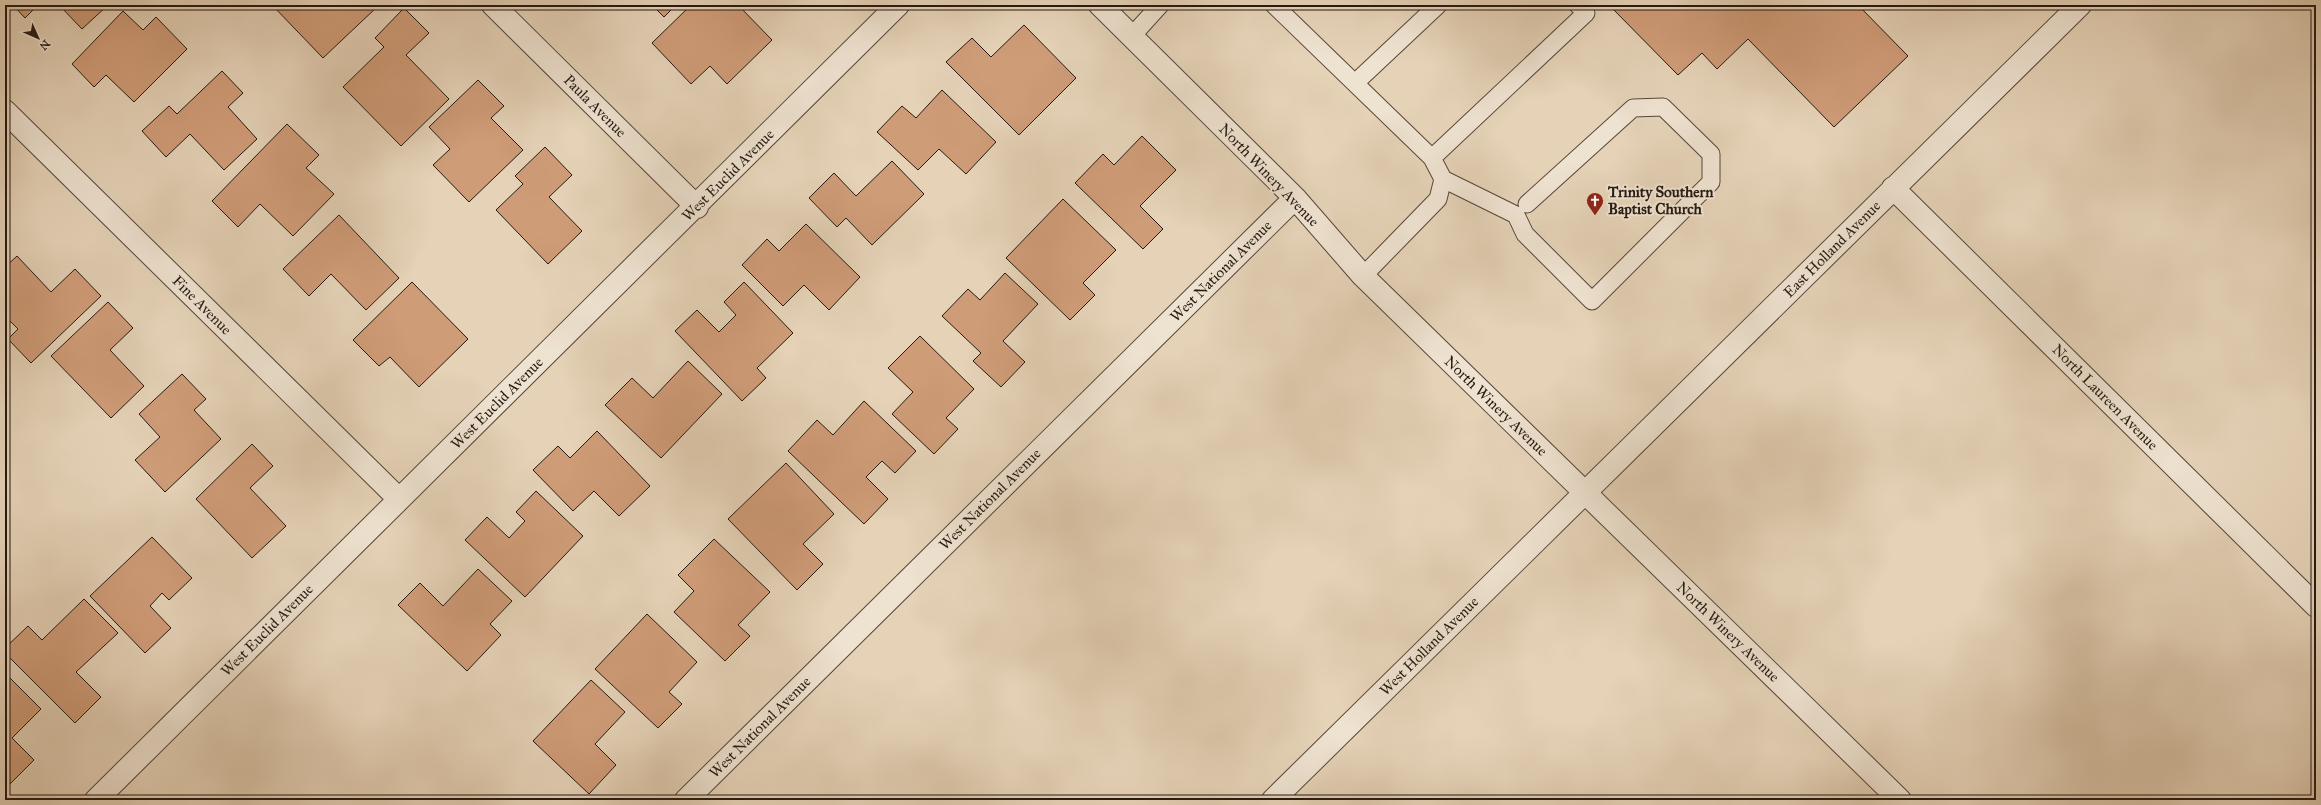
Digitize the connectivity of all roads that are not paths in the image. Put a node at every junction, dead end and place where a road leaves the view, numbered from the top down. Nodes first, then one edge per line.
1 (493, 5) edge
2 (898, 5) edge
3 (1100, 5) edge
4 (1160, 5) edge
5 (1274, 5) edge
6 (1438, 5) edge
7 (1578, 5) edge
8 (2080, 5) edge
9 (1131, 37) junction
10 (1355, 83) junction
11 (5, 111) edge
12 (1432, 158) junction
13 (1443, 178) junction
14 (1893, 188) junction
15 (1295, 198) junction
16 (1527, 204) dead end
17 (696, 207) junction
18 (1363, 276) junction
19 (1585, 492) junction
20 (399, 499) junction
21 (2316, 606) edge
22 (96, 800) edge
23 (686, 800) edge
24 (1273, 800) edge
25 (1900, 800) edge

1 - 17 street, Paula Avenue
2 - 17 street, West Euclid Avenue
3 - 9 street, North Winery Avenue
4 - 9 lane
5 - 10 lane
6 - 10 lane
7 - 12 lane
8 - 14 street, East Holland Avenue
9 - 15 street, North Winery Avenue
10 - 12 lane
11 - 20 street, Fine Avenue
12 - 13 lane
13 - 16 lane
13 - 18 lane
14 - 19 street, East Holland Avenue
14 - 21 street, North Laureen Avenue
15 - 18 street, North Winery Avenue
15 - 23 street, West National Avenue
17 - 20 street, West Euclid Avenue
18 - 19 street, North Winery Avenue
19 - 24 street, West Holland Avenue
19 - 25 street, North Winery Avenue
20 - 22 street, West Euclid Avenue

